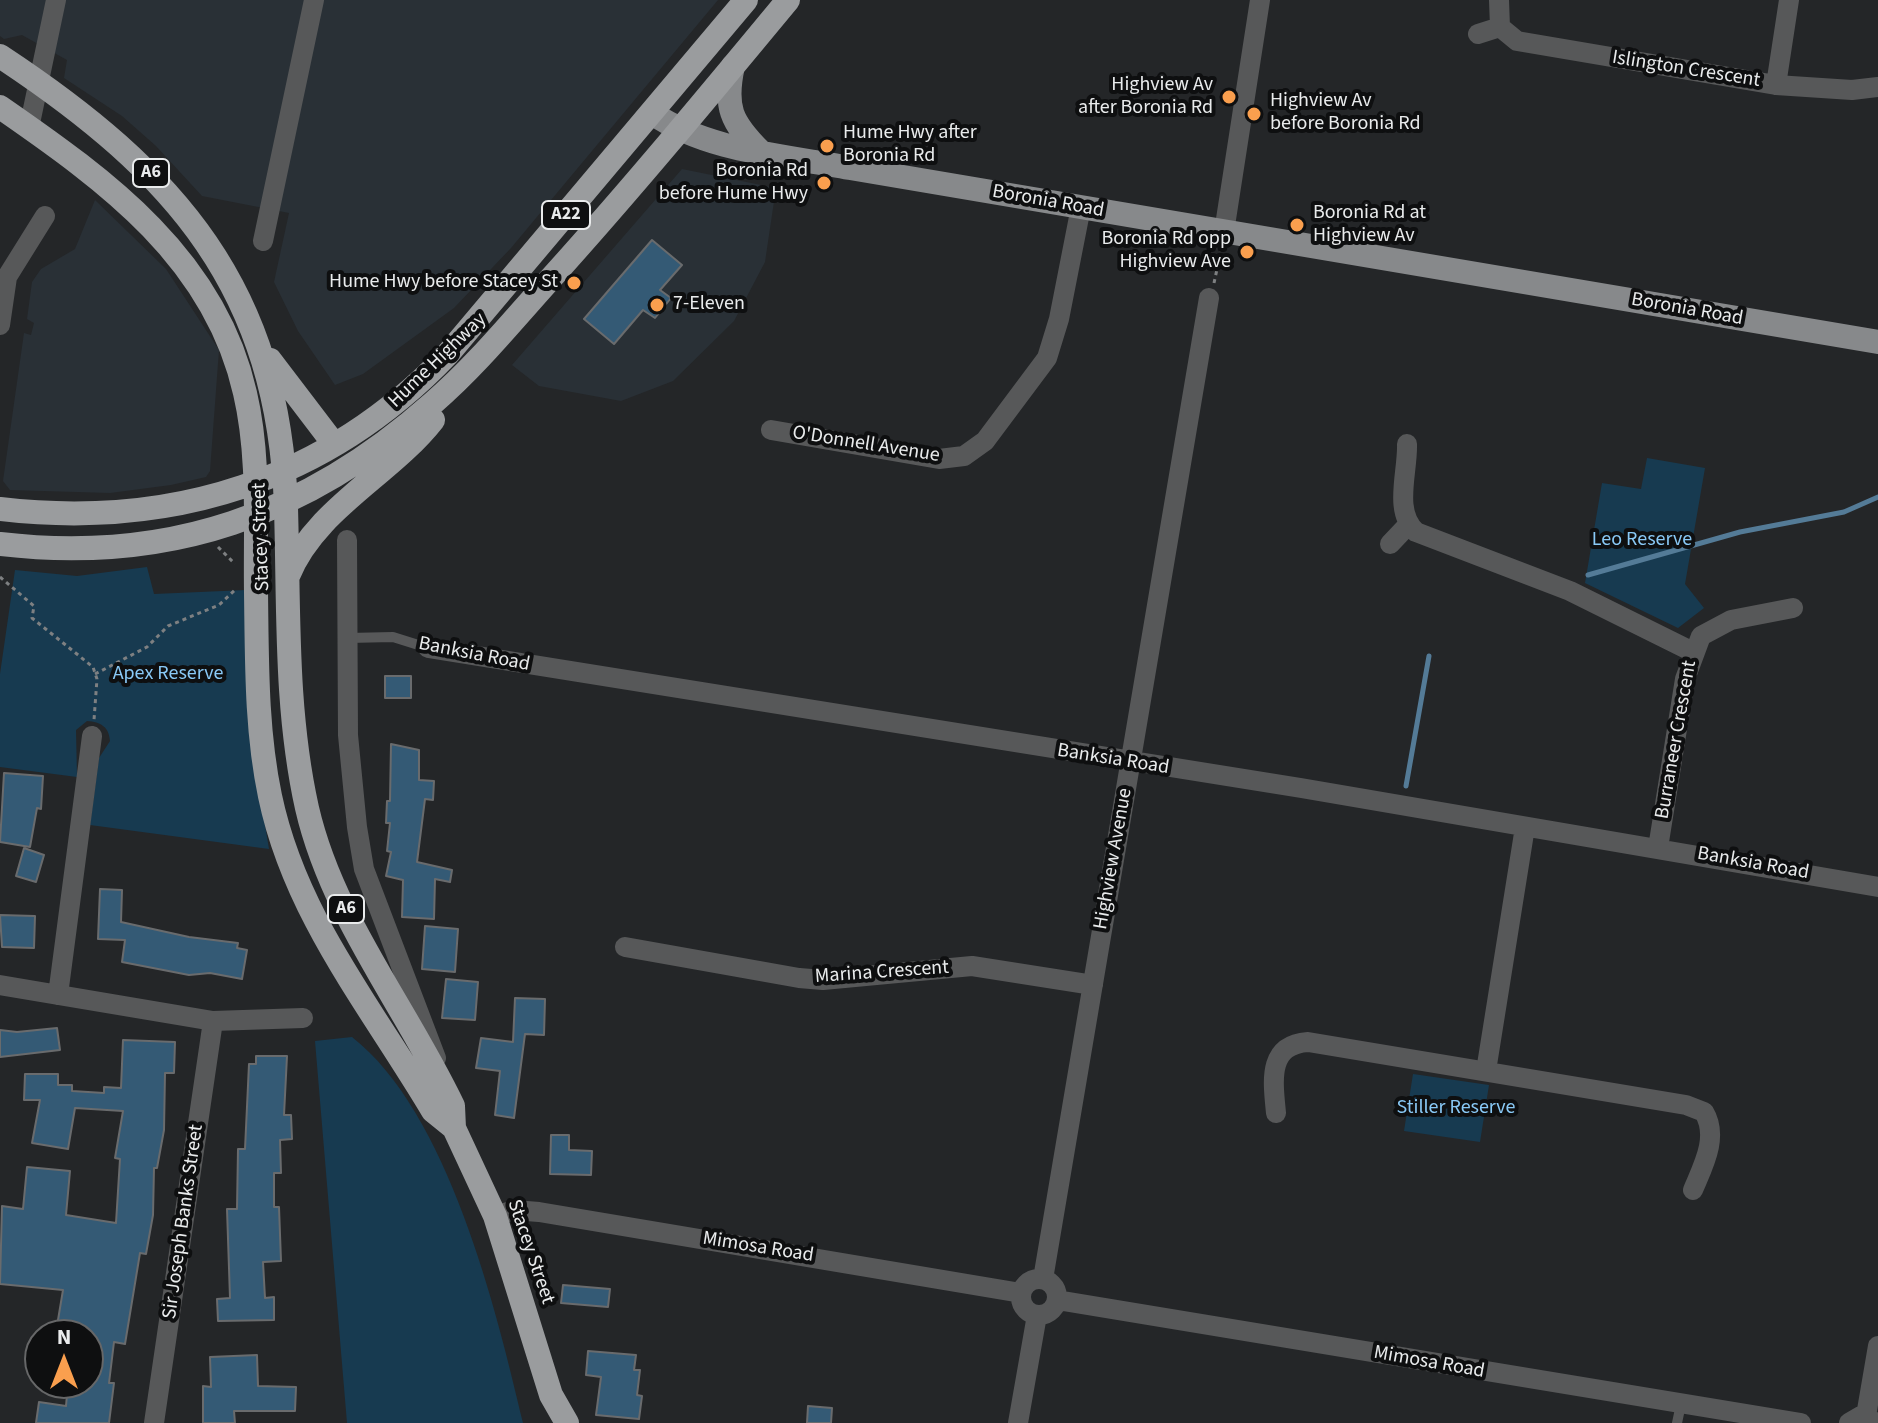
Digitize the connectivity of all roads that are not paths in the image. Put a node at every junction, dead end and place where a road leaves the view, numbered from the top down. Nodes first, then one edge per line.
1 (56, 0) edge
2 (314, 0) edge
3 (746, 0) edge
4 (788, 0) edge
5 (1260, 0) edge
6 (1499, 0) edge
7 (1789, 0) edge
8 (1500, 27) junction
9 (1478, 34) dead end
10 (0, 56) edge
11 (733, 66) junction
12 (37, 83) junction
13 (1776, 85) junction
14 (1878, 87) edge
15 (0, 107) edge
16 (652, 113) junction
17 (29, 128) junction
18 (679, 131) junction
19 (760, 151) junction
20 (1081, 207) junction
21 (45, 216) dead end
22 (1224, 232) junction
23 (263, 241) dead end
24 (1209, 298) road end
25 (0, 325) edge
26 (1878, 342) edge
27 (261, 348) junction
28 (486, 352) junction
29 (771, 430) dead end
30 (334, 444) junction
31 (1407, 444) dead end
32 (284, 470) junction
33 (255, 484) junction
34 (286, 505) junction
35 (0, 509) edge
36 (256, 516) junction
37 (1408, 525) junction
38 (347, 540) dead end
39 (0, 544) edge
40 (1390, 544) dead end
41 (287, 577) junction
42 (1793, 608) dead end
43 (348, 638) junction
44 (428, 648) joint
45 (1693, 652) junction
46 (92, 736) road end
47 (1130, 762) junction
48 (1525, 827) junction
49 (1658, 848) junction
50 (1878, 887) edge
51 (625, 947) dead end
52 (0, 985) edge
53 (1093, 985) junction
54 (58, 995) junction
55 (303, 1018) dead end
56 (213, 1021) junction
57 (1486, 1071) junction
58 (447, 1092) junction
59 (1276, 1113) dead end
60 (454, 1128) junction
61 (1693, 1190) dead end
62 (495, 1216) junction
63 (1043, 1279) junction
64 (1021, 1293) junction
65 (1057, 1300) junction
66 (1037, 1315) junction
67 (1878, 1346) edge
68 (551, 1395) junction
69 (1679, 1414) edge
70 (1864, 1421) edge
71 (154, 1423) edge
72 (549, 1423) edge
73 (567, 1423) edge
74 (1018, 1423) edge
75 (1801, 1423) edge

1 - 12 street
2 - 23 street
3 - 16 highway, Hume Highway / A22
4 - 11 highway, Hume Highway / A22
5 - 22 street
6 - 8 street
7 - 13 street
8 - 9 street
8 - 13 street, Islington Crescent
10 - 12 highway, Stacey Street / A6
11 - 18 highway, Hume Highway / A22
11 - 19 main road
12 - 17 street
12 - 27 highway, Stacey Street / A6
13 - 14 street, Islington Crescent
15 - 17 highway, Stacey Street / A6
16 - 18 main road, Boronia Road
16 - 30 highway, Hume Highway / A22
17 - 33 highway, Stacey Street / A6
18 - 19 main road, Boronia Road
18 - 28 highway, Hume Highway / A22
19 - 20 main road, Boronia Road
20 - 22 main road, Boronia Road
20 - 29 street, O'Donnell Avenue
21 - 25 street
22 - 26 main road, Boronia Road
24 - 47 street, Highview Avenue
27 - 30 highway
27 - 32 highway, Stacey Street / A6
28 - 34 highway, Hume Highway / A22
28 - 41 highway
30 - 32 highway, Hume Highway / A22
31 - 37 street
32 - 33 highway, Hume Highway / A22
32 - 34 highway, Stacey Street / A6
33 - 35 highway, Hume Highway / A22
33 - 36 highway, Stacey Street / A6
34 - 36 highway, Hume Highway / A22
34 - 41 highway, Stacey Street / A6
36 - 39 highway, Hume Highway / A22
36 - 60 highway, Stacey Street / A6
37 - 40 street
37 - 45 street
38 - 43 street, Stacey Street
41 - 58 highway, Stacey Street / A6
42 - 45 street, Burraneer Crescent
43 - 44 lane, Banksia Road
43 - 58 street, Stacey Street
44 - 47 street, Banksia Road
45 - 49 street, Burraneer Crescent
46 - 54 street
47 - 48 street, Banksia Road
47 - 53 street, Highview Avenue
48 - 49 street, Banksia Road
48 - 57 street
49 - 50 street, Banksia Road
51 - 53 street, Marina Crescent
52 - 54 street
53 - 63 street, Highview Avenue
54 - 56 street
55 - 56 street
56 - 71 street, Sir Joseph Banks Street
57 - 59 street
57 - 61 street
58 - 60 highway, Stacey Street / A6
60 - 62 highway, Stacey Street / A6
62 - 64 street, Mimosa Road
62 - 68 highway, Stacey Street / A6
63 - 64 street
63 - 65 street
64 - 66 street
65 - 66 street
65 - 69 street, Mimosa Road
66 - 74 street
67 - 70 street
68 - 72 highway, Stacey Street / A6
68 - 73 highway, Stacey Street / A6
69 - 75 street, Mimosa Road

